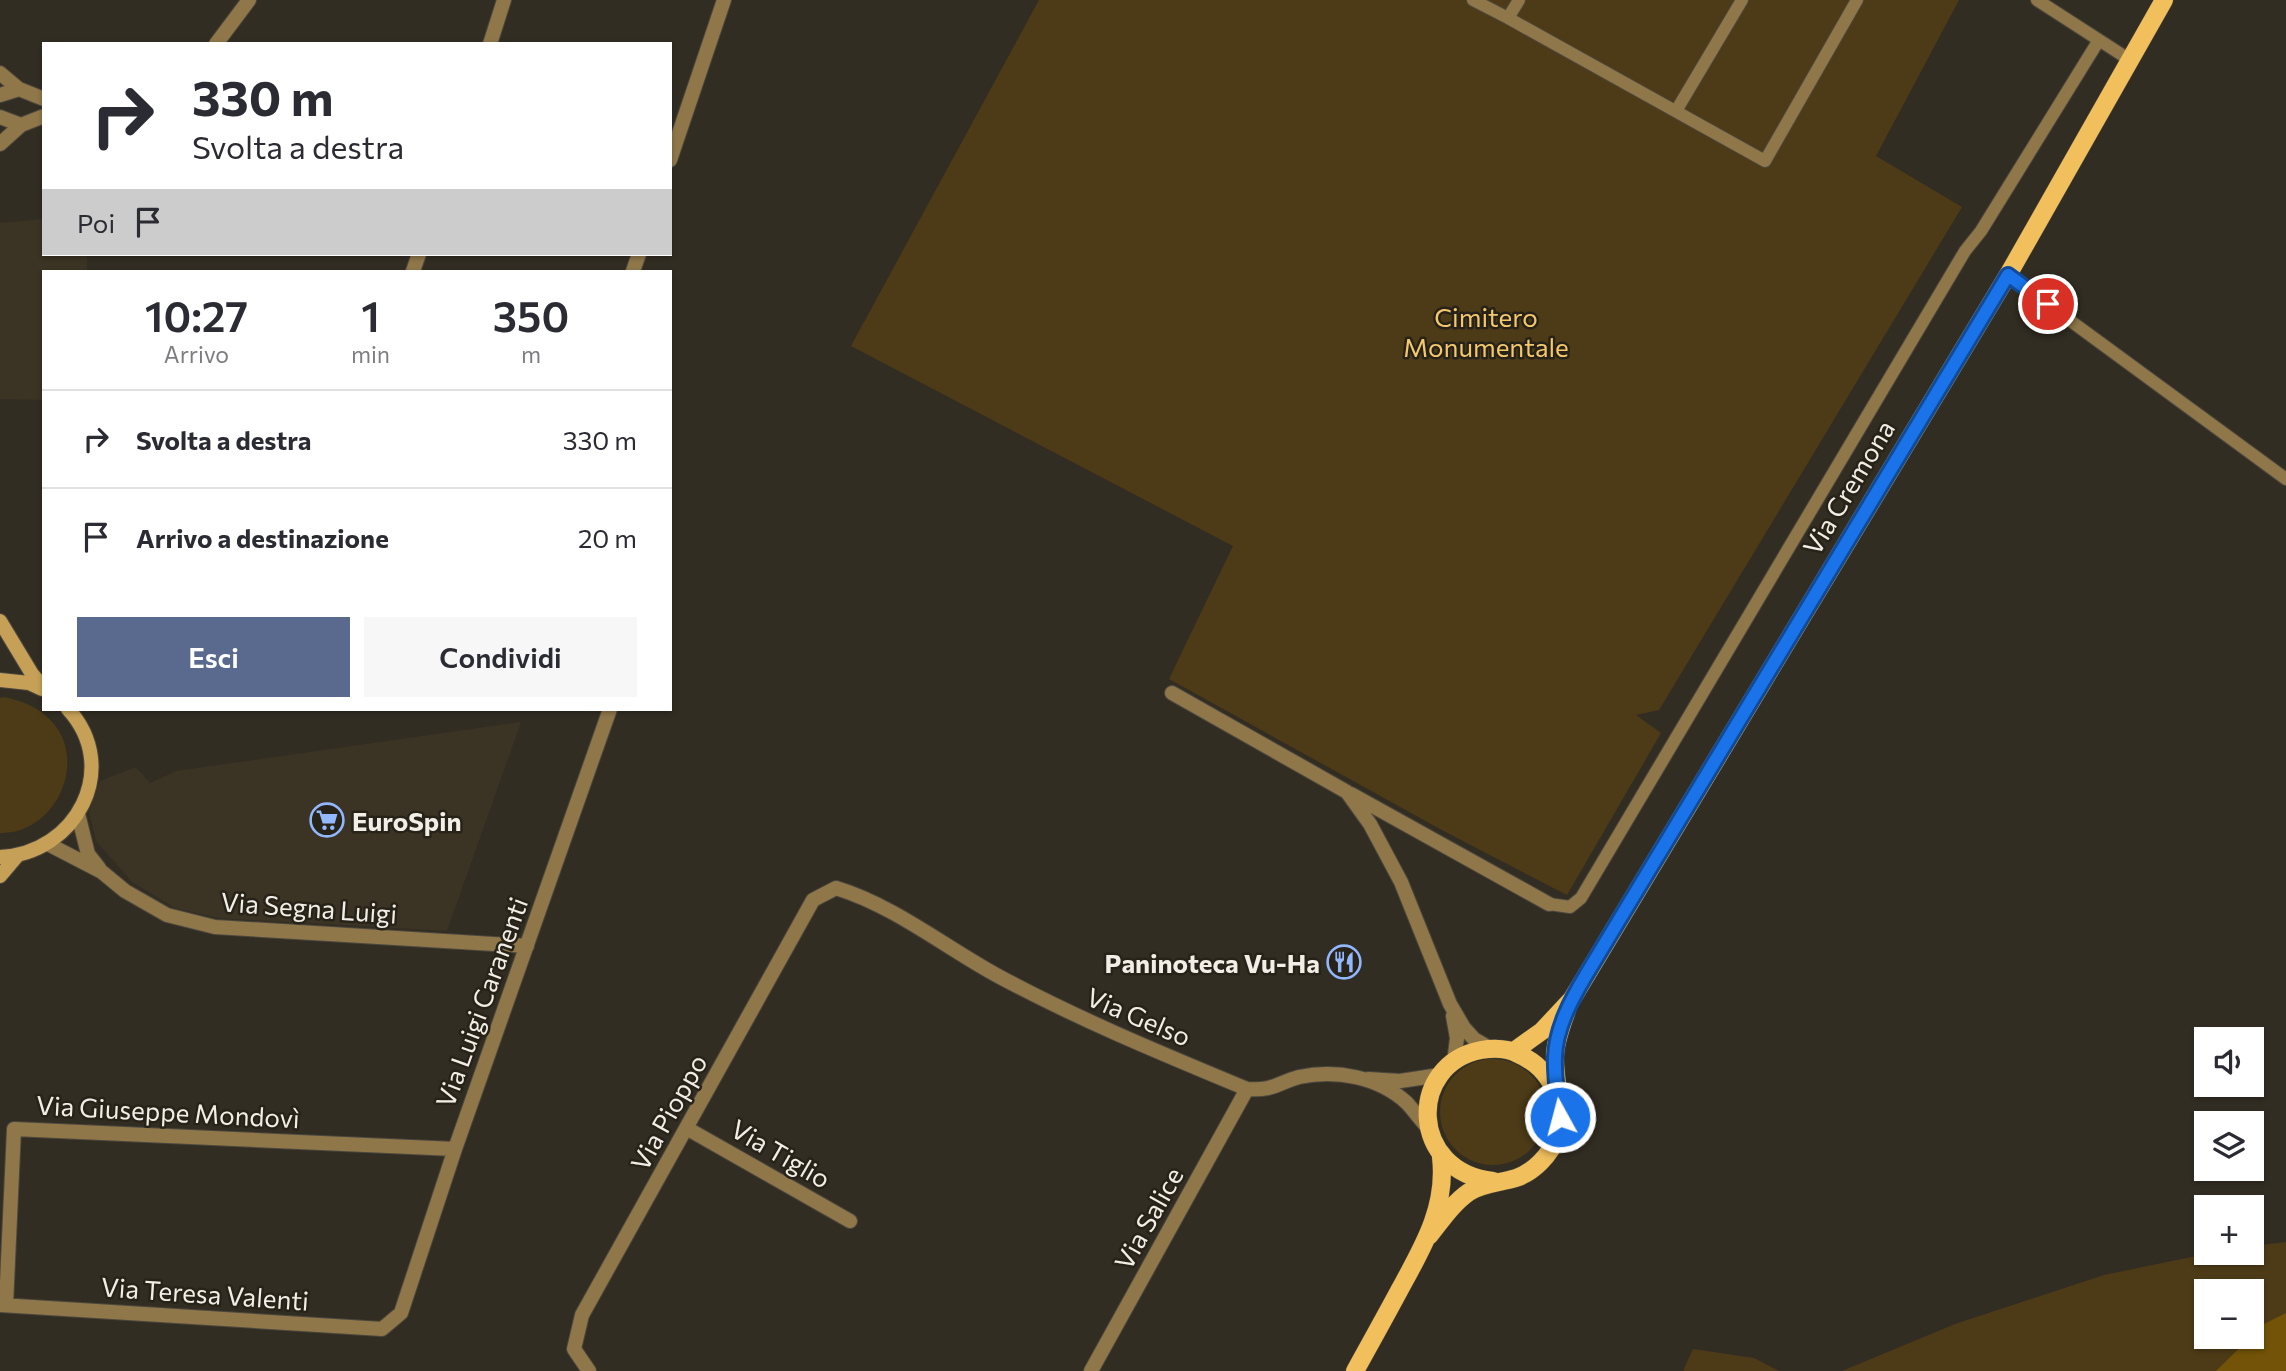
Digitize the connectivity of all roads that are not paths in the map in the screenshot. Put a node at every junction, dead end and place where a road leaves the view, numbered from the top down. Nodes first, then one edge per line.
1 (249, 0) edge
2 (504, 0) edge
3 (724, 0) edge
4 (1473, 0) edge
5 (1519, 0) edge
6 (1742, 0) edge
7 (1857, 0) edge
8 (2037, 0) edge
9 (2164, 0) edge
10 (1508, 18) junction
11 (2099, 40) junction
12 (218, 42) edge
13 (491, 42) edge
14 (2130, 60) junction
15 (0, 73) edge
16 (19, 89) junction
17 (0, 95) edge
18 (42, 98) edge
19 (1676, 111) junction
20 (0, 117) edge
21 (42, 117) edge
22 (21, 125) junction
23 (0, 144) edge
24 (672, 154) edge
25 (2008, 275) junction
26 (2286, 480) edge
27 (0, 621) edge
28 (0, 680) edge
29 (42, 686) edge
30 (42, 688) edge
31 (1172, 693) dead end
32 (69, 711) edge
33 (609, 711) edge
34 (1347, 792) junction
35 (78, 814) junction
36 (48, 844) junction
37 (17, 856) junction
38 (0, 857) edge
39 (102, 872) junction
40 (0, 876) edge
41 (836, 888) joint
42 (1549, 904) joint
43 (527, 946) junction
44 (1572, 999) junction
45 (1450, 1004) junction
46 (1491, 1049) junction
47 (1514, 1051) junction
48 (1454, 1062) junction
49 (1440, 1075) junction
50 (1363, 1079) junction
51 (1247, 1089) junction
52 (1558, 1097) junction
53 (1428, 1128) junction
54 (688, 1129) junction
55 (455, 1149) junction
56 (1441, 1157) junction
57 (1496, 1182) junction
58 (850, 1221) dead end
59 (1429, 1236) junction
60 (3, 1305) edge
61 (401, 1314) joint
62 (589, 1371) edge
63 (1091, 1371) edge
64 (1355, 1371) edge

1 - 12 street
2 - 13 street
3 - 24 street
4 - 10 lane
5 - 10 lane
6 - 19 lane
7 - 19 lane
8 - 11 lane
9 - 14 main road, Via Cremona
10 - 19 lane
11 - 14 lane
11 - 42 lane
14 - 25 main road, Via Cremona
15 - 16 street
16 - 17 street
16 - 18 street
20 - 22 street
21 - 22 street
22 - 23 street
25 - 26 lane
25 - 44 main road, Via Cremona
27 - 29 main road
28 - 30 main road
31 - 34 street
32 - 35 main road
33 - 43 street, Via Luigi Caranenti
34 - 42 street
34 - 45 street
35 - 36 main road
35 - 39 street, Via Segna Luigi
36 - 37 main road
36 - 39 street, Via Segna Luigi
37 - 38 main road
37 - 40 main road
39 - 43 street, Via Segna Luigi
41 - 51 street, Via Gelso
41 - 54 street, Via Pioppo
43 - 55 street, Via Luigi Caranenti
44 - 47 main road, Via Cremona
44 - 52 main road, Via Cremona
45 - 46 street
45 - 48 street
46 - 47 main road
46 - 48 main road
47 - 52 main road
48 - 49 main road
49 - 50 street
49 - 53 main road
50 - 51 street, Via Gelso
50 - 53 street, Via Gelso
51 - 63 street, Via Salice
52 - 57 main road, Via Cremona
53 - 56 main road, Via Cremona
54 - 58 street, Via Tiglio
54 - 62 street, Via Pioppo
55 - 60 street, Via Giuseppe Mondovì
55 - 61 street, Via Luigi Caranenti
56 - 57 main road
56 - 59 main road, Via Cremona
57 - 59 main road, Via Cremona
59 - 64 main road, Via Cremona
60 - 61 street, Via Teresa Valenti

